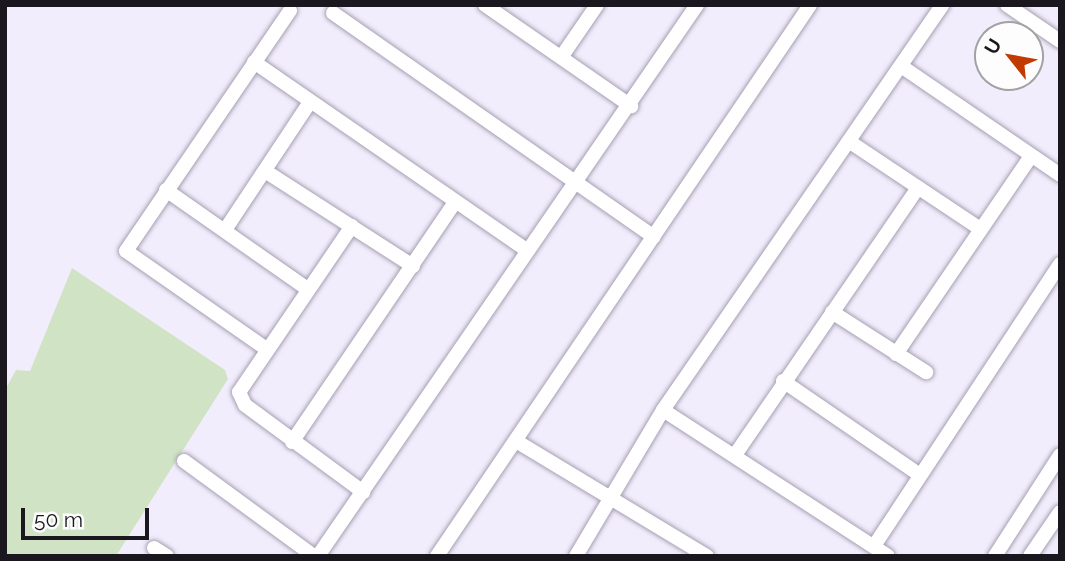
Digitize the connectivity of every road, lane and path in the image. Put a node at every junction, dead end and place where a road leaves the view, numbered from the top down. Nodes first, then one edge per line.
1 (485, 5) edge
2 (597, 5) edge
3 (697, 5) edge
4 (810, 5) edge
5 (942, 5) edge
6 (1007, 5) edge
7 (290, 10) dead end
8 (333, 13) dead end
9 (1060, 41) edge
10 (562, 56) junction
11 (254, 62) junction
12 (901, 66) junction
13 (310, 102) junction
14 (631, 106) junction
15 (850, 142) junction
16 (1031, 156) junction
17 (264, 171) junction
18 (1060, 175) edge
19 (575, 180) junction
20 (918, 188) junction
21 (166, 190) junction
22 (455, 202) junction
23 (352, 226) junction
24 (979, 228) junction
25 (225, 230) junction
26 (654, 237) junction
27 (527, 250) junction
28 (1060, 264) edge
29 (413, 266) junction
30 (306, 288) junction
31 (832, 312) junction
32 (265, 348) junction
33 (896, 354) junction
34 (926, 372) dead end
35 (783, 381) junction
36 (663, 410) junction
37 (516, 441) junction
38 (292, 442) junction
39 (735, 455) junction
40 (1060, 455) edge
41 (184, 461) dead end
42 (920, 475) junction
43 (363, 492) junction
44 (614, 497) junction
45 (1060, 512) edge
46 (874, 546) junction
47 (316, 556) edge
48 (437, 556) edge
49 (576, 556) edge
50 (707, 556) edge
51 (888, 556) edge
52 (995, 556) edge
53 (1030, 556) edge

1 - 10 street
2 - 10 street
3 - 14 street
4 - 26 street
5 - 12 street
6 - 9 street
7 - 11 street
8 - 19 street
10 - 14 street
11 - 13 street
11 - 21 street
12 - 15 street
12 - 16 street
13 - 17 street
13 - 22 street
14 - 19 street
15 - 20 street
15 - 36 street
16 - 18 street
16 - 24 street
17 - 23 street
17 - 25 street
19 - 26 street
19 - 27 street
20 - 24 street
20 - 31 street
21 - 25 street
21 - 32 street
22 - 27 street
22 - 29 street
23 - 29 street
23 - 30 street
24 - 33 street
25 - 30 street
26 - 37 street
27 - 43 street
28 - 42 street
29 - 38 street
30 - 32 street
31 - 33 street
31 - 35 street
32 - 38 street
33 - 34 street
35 - 39 street
35 - 42 street
36 - 39 street
36 - 44 street
37 - 44 street
37 - 48 street
38 - 43 street
39 - 46 street
40 - 52 street
41 - 47 street
42 - 46 street
43 - 47 street
44 - 49 street
44 - 50 street
45 - 53 street
46 - 51 street

